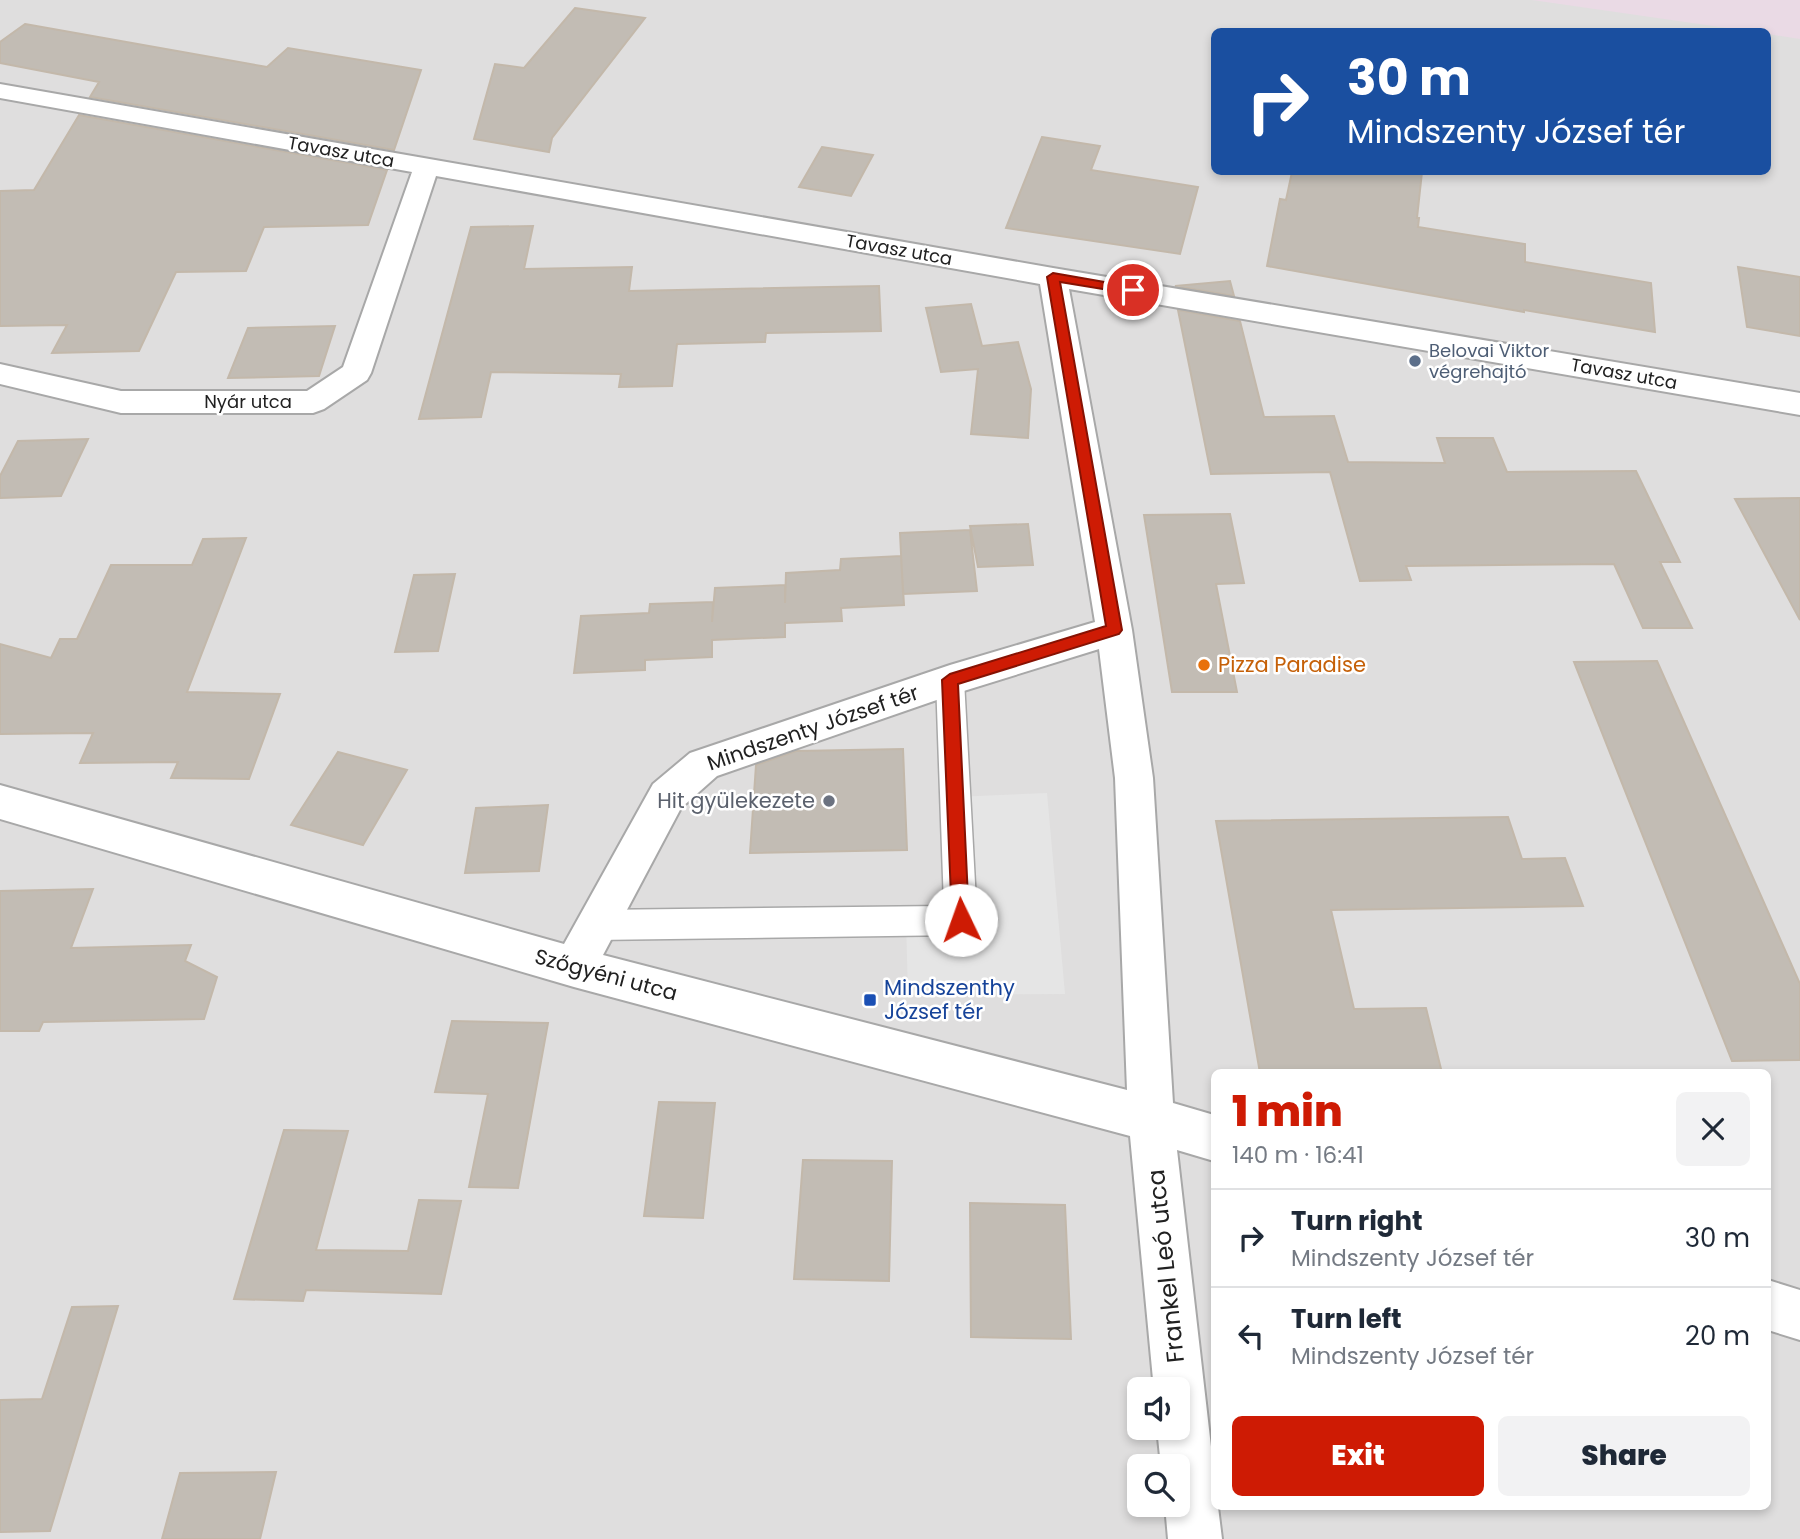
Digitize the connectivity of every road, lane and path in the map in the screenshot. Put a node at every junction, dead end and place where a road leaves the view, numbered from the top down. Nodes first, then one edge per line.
1 (0, 90) edge
2 (428, 168) junction
3 (1053, 277) junction
4 (0, 374) edge
5 (1800, 404) edge
6 (1114, 630) junction
7 (950, 680) junction
8 (0, 802) edge
9 (595, 925) junction
10 (574, 967) junction
11 (1151, 1119) junction
12 (1211, 1137) edge
13 (1771, 1306) edge
14 (1800, 1315) edge
15 (1195, 1539) edge

1 - 2 street, Tavasz utca
2 - 3 street, Tavasz utca
2 - 4 street, Nyár utca
3 - 5 street, Tavasz utca
3 - 6 street
6 - 7 street, Mindszenty József tér
6 - 11 street
7 - 9 street, Mindszenty József tér
7 - 9 lane
8 - 10 street, Szőgyéni utca
9 - 10 street, Mindszenty József tér
10 - 11 street, Szőgyéni utca
11 - 12 street, Szőgyéni utca
11 - 15 street, Frankel Leó utca
13 - 14 street

